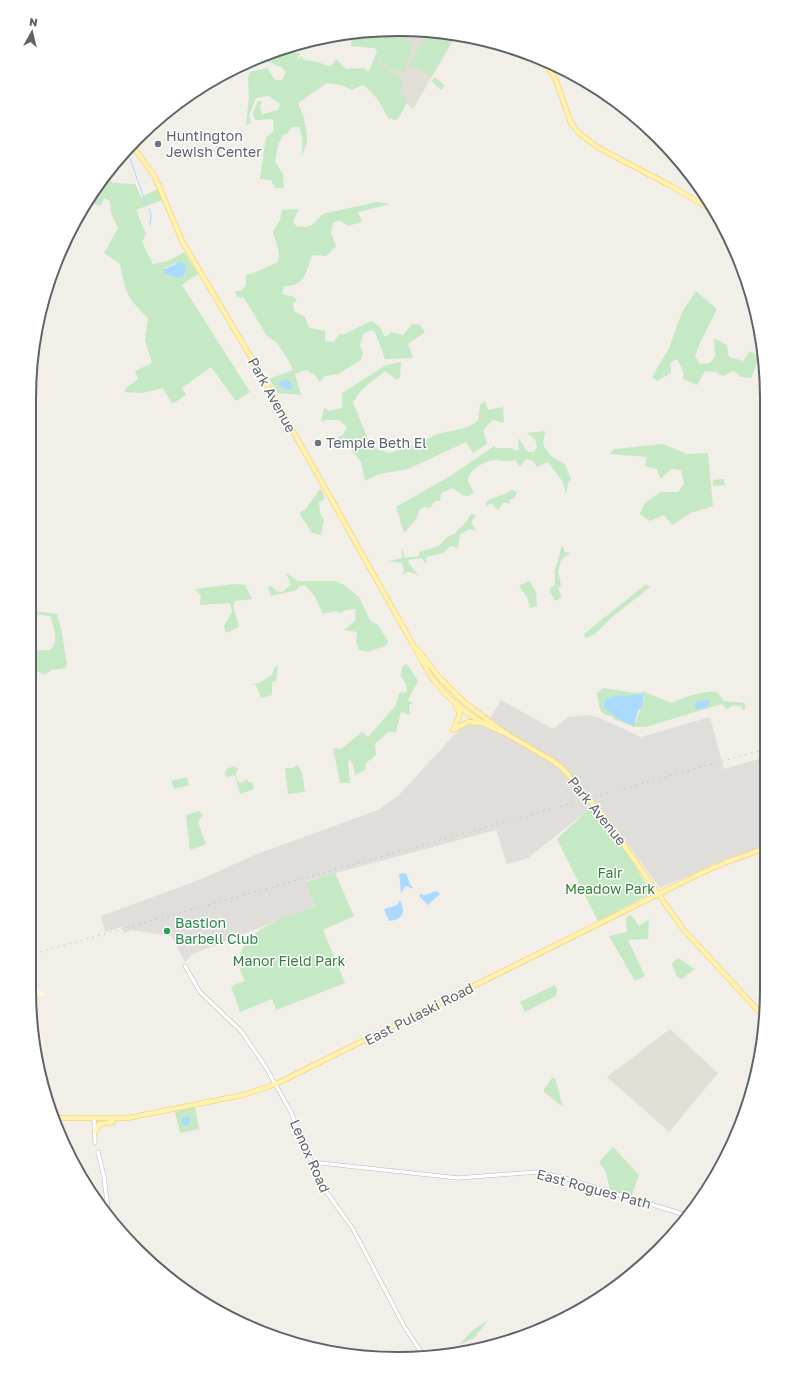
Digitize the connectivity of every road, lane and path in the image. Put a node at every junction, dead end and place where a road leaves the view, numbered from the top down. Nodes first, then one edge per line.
1 (549, 69) edge
2 (135, 149) edge
3 (704, 205) edge
4 (414, 645) junction
5 (430, 675) junction
6 (440, 678) junction
7 (449, 698) junction
8 (464, 702) junction
9 (468, 713) junction
10 (484, 724) junction
11 (501, 730) junction
12 (505, 733) junction
13 (760, 850) edge
14 (659, 894) junction
15 (185, 966) dead end
16 (759, 1011) edge
17 (276, 1084) junction
18 (60, 1118) edge
19 (94, 1119) junction
20 (117, 1119) junction
21 (96, 1131) junction
22 (95, 1143) dead end
23 (98, 1152) dead end
24 (311, 1162) junction
25 (107, 1205) edge
26 (682, 1214) edge
27 (420, 1351) edge

1 - 3 main road
2 - 4 main road, Park Avenue
4 - 5 main road, Park Avenue
4 - 6 main road, Park Avenue
5 - 6 main road
5 - 7 main road, Park Avenue
6 - 8 main road, Park Avenue
7 - 9 main road, Park Avenue
7 - 10 main road
8 - 9 main road
8 - 11 main road, Park Avenue
9 - 10 main road, Park Avenue
9 - 11 main road
10 - 12 main road, Park Avenue
11 - 12 main road, Park Avenue
12 - 14 main road, Park Avenue
13 - 14 main road, East Pulaski Road
14 - 16 main road, Park Avenue
14 - 17 main road, East Pulaski Road
15 - 17 street, Lenox Road
17 - 20 main road, East Pulaski Road
17 - 24 street, Lenox Road
18 - 19 main road, East Pulaski Road
19 - 20 main road, East Pulaski Road
19 - 21 street
20 - 21 main road
21 - 22 street
23 - 25 street
24 - 26 street, East Rogues Path
24 - 27 street, Lenox Road

